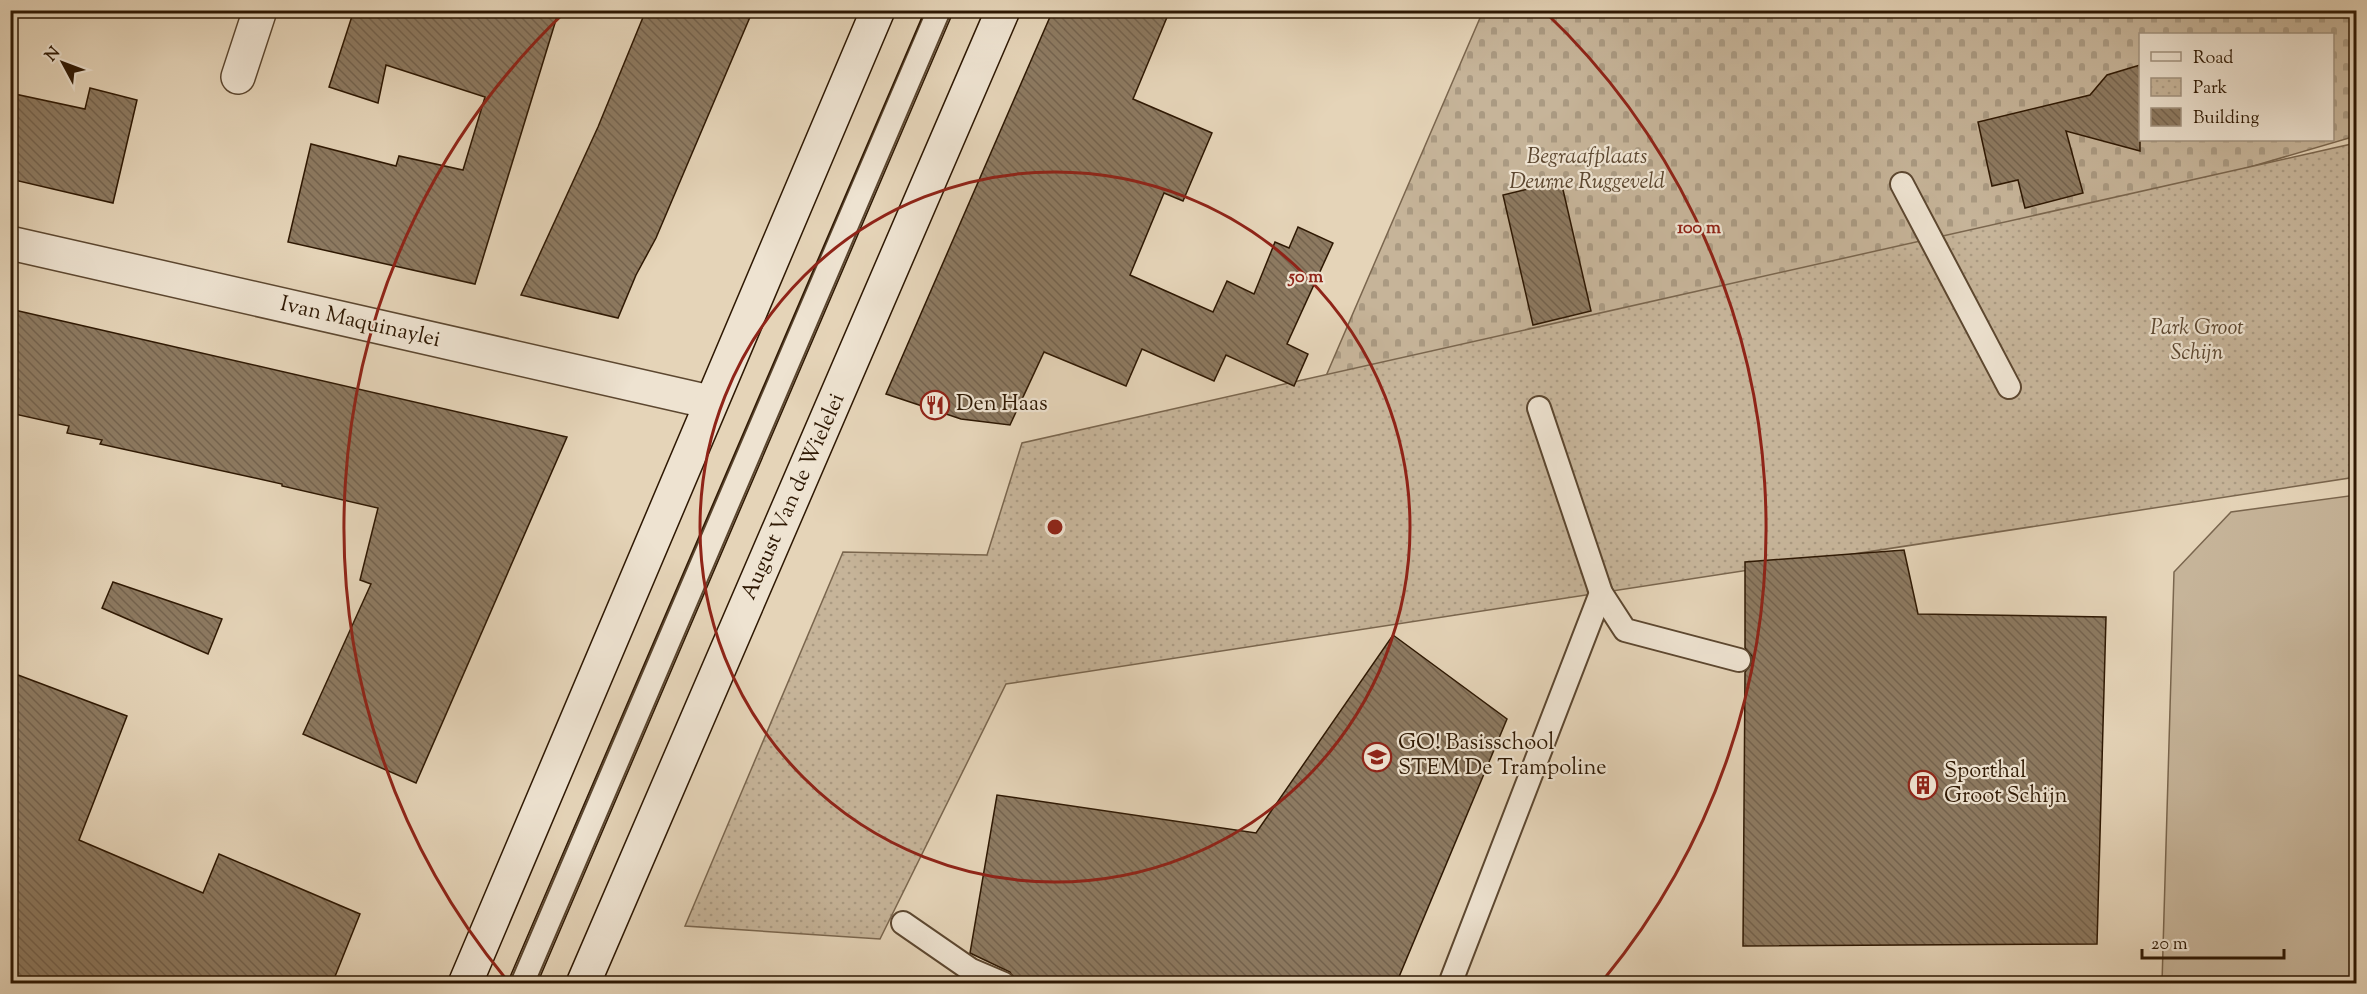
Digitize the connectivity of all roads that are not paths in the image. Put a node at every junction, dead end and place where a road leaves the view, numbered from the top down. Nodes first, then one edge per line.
1 (260, 10) edge
2 (878, 10) edge
3 (939, 10) edge
4 (1003, 10) edge
5 (238, 77) dead end
6 (1902, 184) dead end
7 (10, 243) edge
8 (2009, 387) dead end
9 (710, 402) junction
10 (1539, 408) dead end
11 (1601, 593) junction
12 (1739, 660) dead end
13 (903, 923) dead end
14 (465, 984) edge
15 (522, 984) edge
16 (583, 984) edge
17 (1004, 984) edge
18 (1450, 984) edge

1 - 5 main road
2 - 9 main road
3 - 15 lane
4 - 16 main road, August Van de Wielelei
6 - 8 lane
7 - 9 main road, Ivan Maquinaylei
9 - 14 main road
10 - 11 lane
11 - 12 lane
11 - 18 lane
13 - 17 lane

